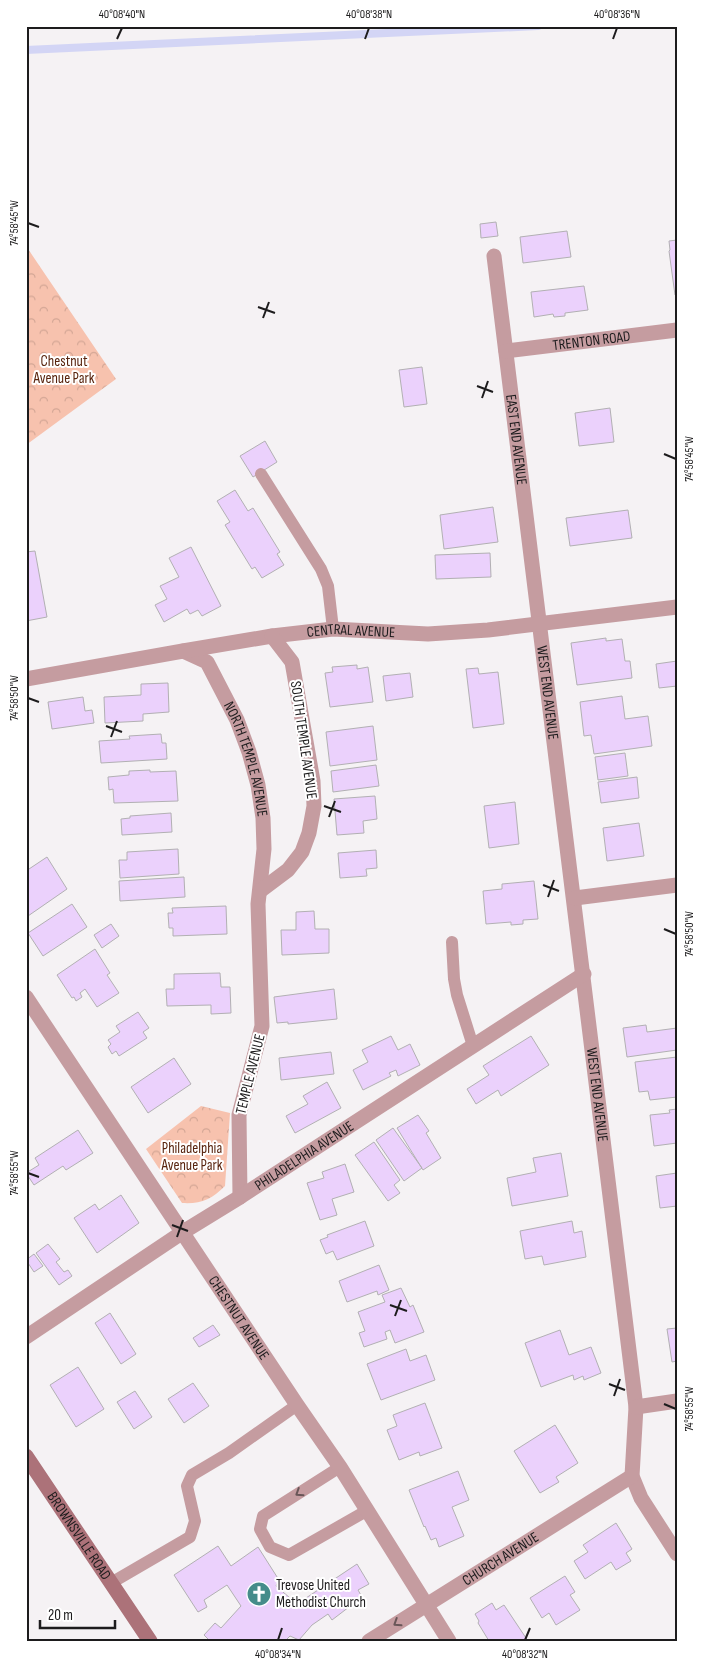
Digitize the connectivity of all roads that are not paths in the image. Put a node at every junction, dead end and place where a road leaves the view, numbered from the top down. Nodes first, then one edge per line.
1 (494, 256) dead end
2 (677, 330) edge
3 (506, 351) junction
4 (262, 474) dead end
5 (677, 607) edge
6 (539, 624) junction
7 (333, 629) junction
8 (272, 636) junction
9 (183, 651) junction
10 (26, 679) edge
11 (677, 885) edge
12 (260, 890) junction
13 (575, 898) junction
14 (452, 942) dead end
15 (584, 974) junction
16 (26, 997) edge
17 (473, 1046) junction
18 (240, 1197) junction
19 (183, 1232) junction
20 (26, 1336) edge
21 (677, 1401) edge
22 (297, 1405) junction
23 (636, 1407) junction
24 (26, 1456) edge
25 (340, 1467) junction
26 (632, 1476) junction
27 (368, 1510) junction
28 (677, 1554) edge
29 (111, 1583) junction
30 (425, 1604) junction
31 (150, 1641) edge
32 (369, 1641) edge
33 (449, 1641) edge

1 - 3 street, EAST END AVENUE
2 - 3 street, TRENTON ROAD
3 - 6 street, EAST END AVENUE
4 - 7 lane
5 - 6 street, CENTRAL AVENUE
6 - 7 street, CENTRAL AVENUE
6 - 13 street, WEST END AVENUE
7 - 8 street, CENTRAL AVENUE
8 - 9 street, CENTRAL AVENUE
8 - 12 street, SOUTH TEMPLE AVENUE
9 - 10 street, CENTRAL AVENUE
9 - 12 street, NORTH TEMPLE AVENUE
11 - 13 street
12 - 18 street, TEMPLE AVENUE
13 - 15 street, WEST END AVENUE
14 - 17 lane
15 - 17 street, PHILADELPHIA AVENUE
15 - 23 street, WEST END AVENUE
16 - 19 street, CHESTNUT AVENUE
17 - 18 street, PHILADELPHIA AVENUE
18 - 19 street, PHILADELPHIA AVENUE
19 - 20 street, PHILADELPHIA AVENUE
19 - 22 street, CHESTNUT AVENUE
21 - 23 street
22 - 25 street, CHESTNUT AVENUE
22 - 29 lane
23 - 26 street, WEST END AVENUE
24 - 29 street, BROWNSVILLE ROAD
25 - 27 street, CHESTNUT AVENUE
25 -> 27 lane
26 - 28 street, WEST END AVENUE
26 - 30 street, CHURCH AVENUE
27 - 30 street, CHESTNUT AVENUE
29 - 31 street, BROWNSVILLE ROAD
30 -> 32 street, CHURCH AVENUE
30 - 33 street, CHESTNUT AVENUE

